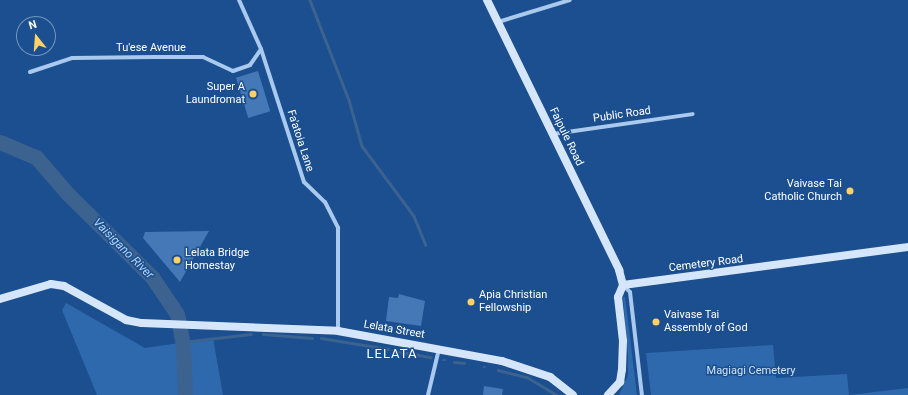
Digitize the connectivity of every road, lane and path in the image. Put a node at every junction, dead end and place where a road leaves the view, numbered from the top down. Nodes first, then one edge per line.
1 (239, 0) edge
2 (487, 0) edge
3 (570, 0) edge
4 (497, 22) junction
5 (261, 49) junction
6 (30, 72) dead end
7 (693, 114) dead end
8 (552, 134) junction
9 (908, 247) edge
10 (623, 285) junction
11 (0, 299) edge
12 (338, 331) junction
13 (439, 349) junction
14 (428, 395) edge
15 (573, 395) edge
16 (608, 395) edge
17 (642, 395) edge

1 - 5 street, Fa'atoia Lane
2 - 4 street, Faipule Road
3 - 4 street
4 - 8 street, Faipule Road
5 - 6 street, Tu'ese Avenue
5 - 12 street, Fa'atoia Lane
7 - 8 street, Public Road
8 - 10 street, Faipule Road
9 - 10 street, Cemetery Road
10 - 16 street
10 - 17 street
11 - 12 street, Lelata Street
12 - 13 street, Lelata Street
13 - 14 street
13 - 15 street, Lelata Street

